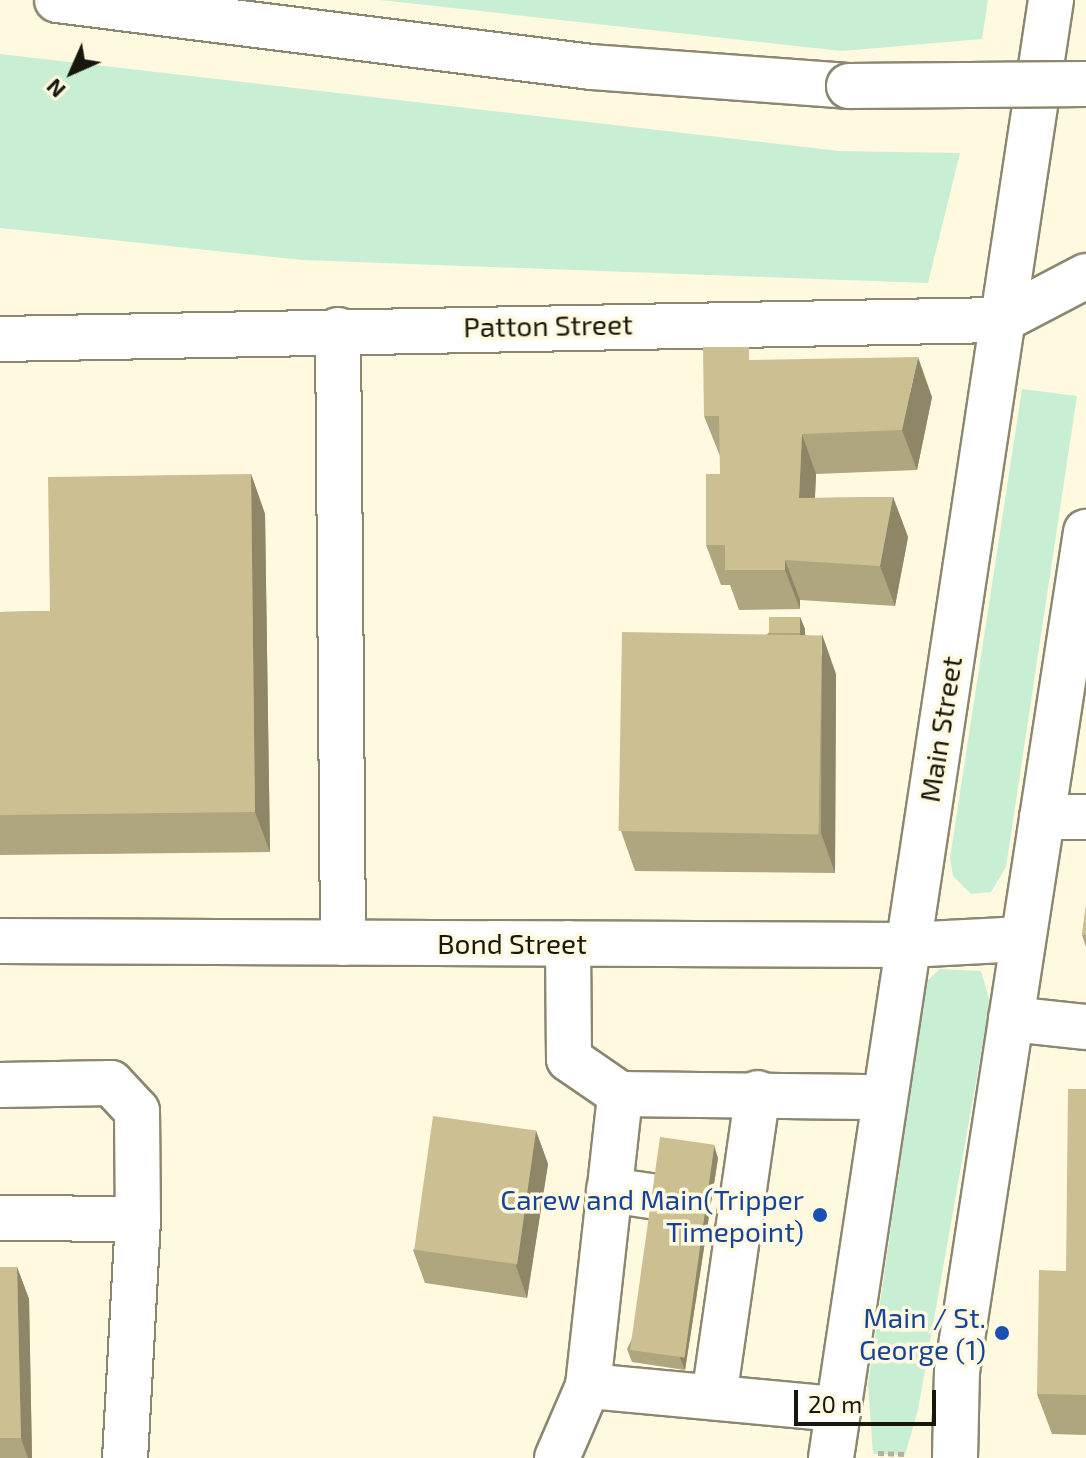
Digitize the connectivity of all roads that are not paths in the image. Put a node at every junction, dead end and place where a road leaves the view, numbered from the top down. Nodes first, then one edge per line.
1 (57, 0) edge
2 (1051, 0) edge
3 (1086, 84) edge
4 (1086, 276) edge
5 (1002, 320) junction
6 (338, 330) junction
7 (0, 339) edge
8 (1086, 532) edge
9 (1042, 817) junction
10 (1086, 817) edge
11 (1023, 939) junction
12 (0, 941) edge
13 (343, 943) junction
14 (568, 943) junction
15 (907, 945) junction
16 (1011, 1019) junction
17 (1086, 1027) edge
18 (0, 1085) edge
19 (758, 1093) junction
20 (620, 1094) junction
21 (884, 1097) junction
22 (609, 1190) junction
23 (657, 1197) edge
24 (0, 1218) edge
25 (138, 1219) junction
26 (603, 1250) junction
27 (648, 1259) edge
28 (596, 1312) junction
29 (639, 1317) edge
30 (588, 1386) junction
31 (714, 1397) junction
32 (834, 1409) junction
33 (849, 1456) edge
34 (125, 1458) edge
35 (557, 1458) edge
36 (955, 1458) edge

1 - 3 main road, bridge
2 - 5 main road, Main Street
4 - 5 main road, Patton Street
5 - 6 main road, Patton Street
5 - 15 main road, Main Street
6 - 7 main road, Patton Street
6 - 13 main road
8 - 9 main road
9 - 10 main road
9 - 11 main road
11 - 15 main road, Bond Street
11 - 16 main road
12 - 13 main road, Bond Street
13 - 14 main road, Bond Street
14 - 15 main road, Bond Street
14 - 20 main road
15 - 21 main road, Main Street
16 - 17 main road
16 - 36 main road
18 - 25 main road
19 - 20 main road
19 - 21 main road
19 - 31 main road
20 - 22 main road
21 - 32 main road, Main Street
22 - 23 main road
22 - 26 main road
24 - 25 main road
25 - 34 main road
26 - 27 main road
26 - 28 main road
28 - 29 main road
28 - 30 main road
30 - 31 main road
30 - 35 main road
31 - 32 main road
32 - 33 main road, Main Street

